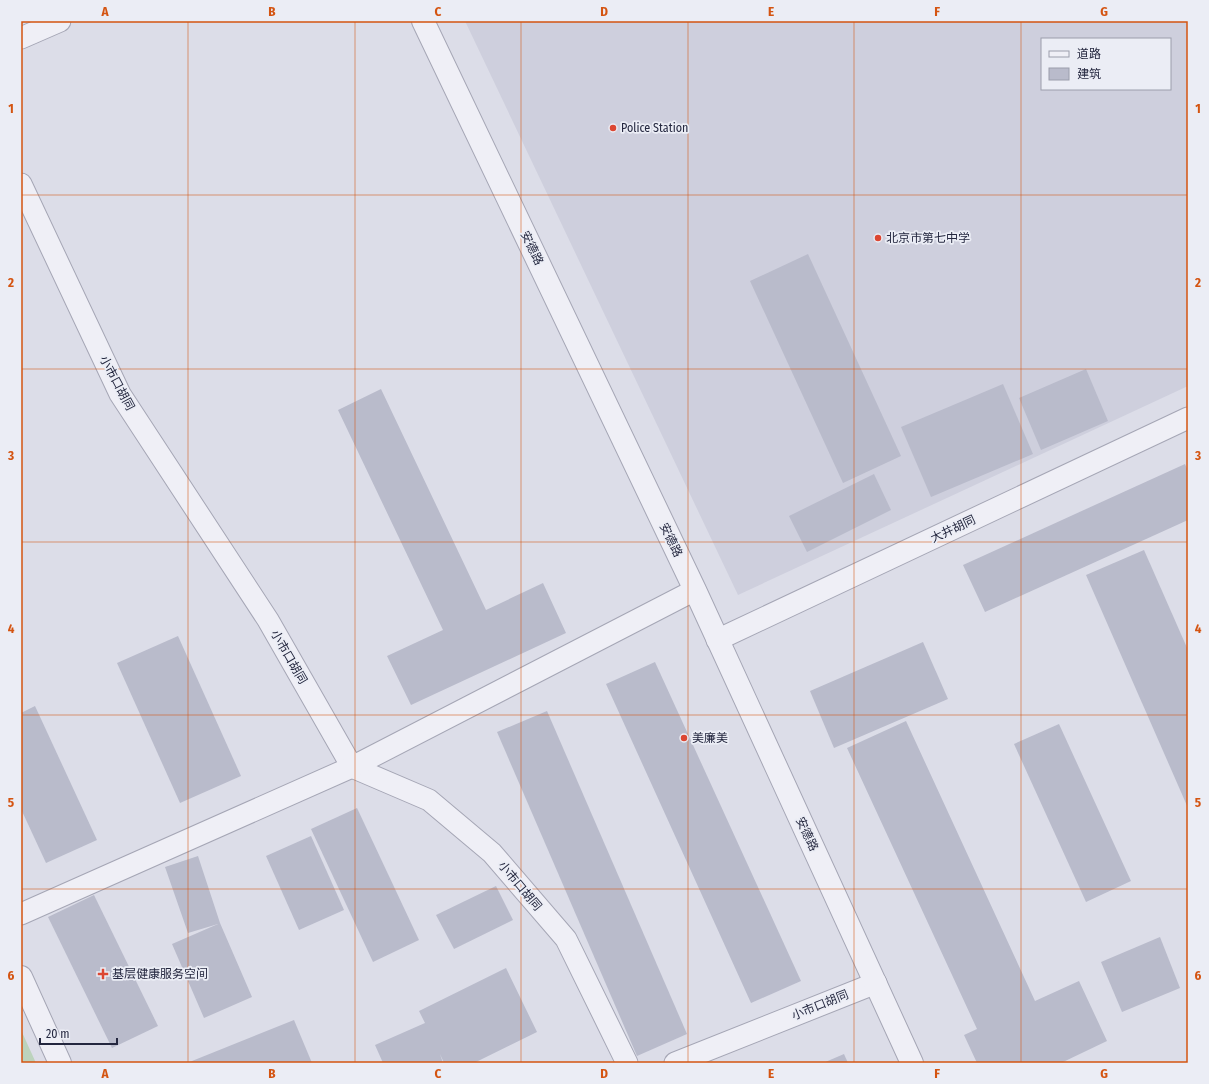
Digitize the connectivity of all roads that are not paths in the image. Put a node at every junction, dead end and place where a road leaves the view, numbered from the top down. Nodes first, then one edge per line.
1 (60, 21) edge
2 (423, 21) edge
3 (21, 38) edge
4 (21, 184) edge
5 (1188, 418) edge
6 (695, 590) junction
7 (717, 640) junction
8 (352, 767) junction
9 (21, 914) edge
10 (21, 977) edge
11 (876, 983) junction
12 (60, 1063) edge
13 (627, 1063) edge
14 (675, 1063) edge
15 (912, 1063) edge

1 - 3 street
2 - 6 street, 安德路
4 - 8 street, 小市口胡同
5 - 7 street, 大井胡同
6 - 7 street, 安德路
6 - 8 street
7 - 11 street, 安德路
8 - 9 street
8 - 13 street, 小市口胡同
10 - 12 street
11 - 14 street, 小市口胡同
11 - 15 street, 安德路

